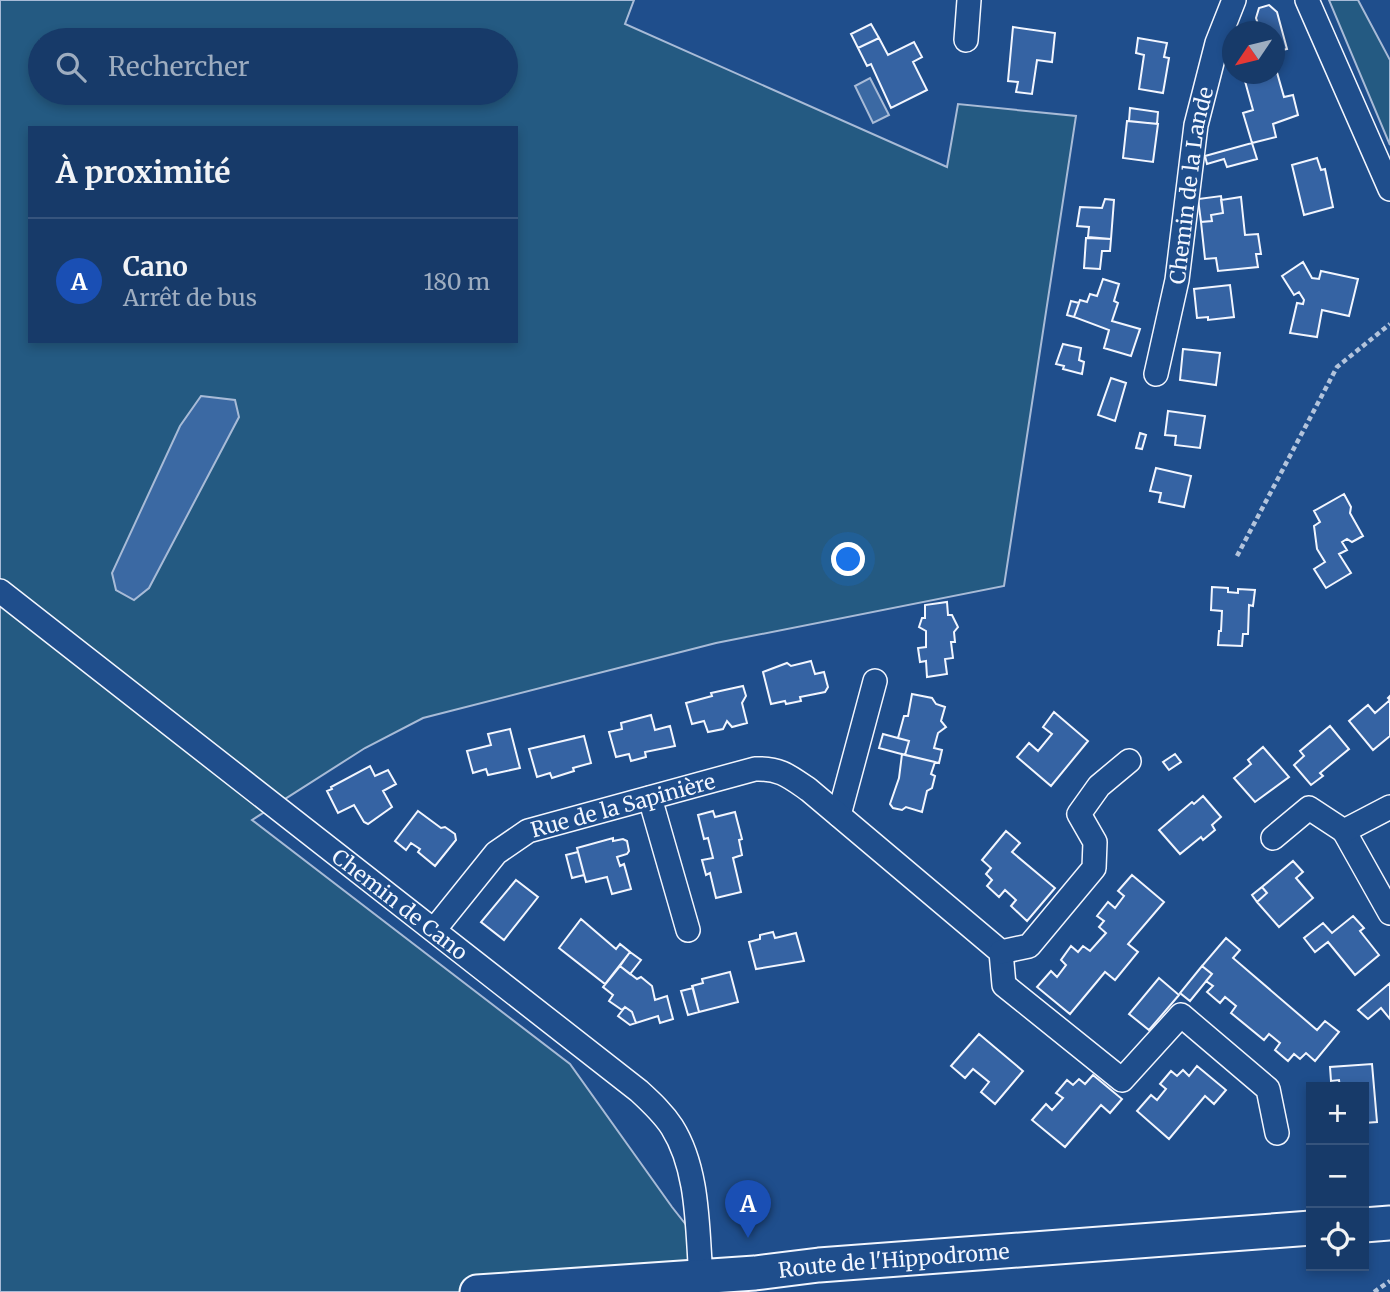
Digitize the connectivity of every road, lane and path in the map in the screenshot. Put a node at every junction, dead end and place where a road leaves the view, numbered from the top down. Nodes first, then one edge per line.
1 (969, 0) edge
2 (1234, 0) edge
3 (1307, 0) edge
4 (966, 40) dead end
5 (1390, 189) edge
6 (1390, 324) edge
7 (1156, 374) dead end
8 (1237, 556) dead end
9 (0, 591) edge
10 (875, 681) dead end
11 (1129, 761) dead end
12 (650, 798) junction
13 (1390, 807) edge
14 (839, 815) junction
15 (1344, 831) junction
16 (1273, 838) dead end
17 (1390, 913) edge
18 (434, 930) junction
19 (688, 930) dead end
20 (1001, 952) junction
21 (1277, 1133) dead end
22 (1390, 1223) edge
23 (1369, 1224) edge
24 (1306, 1228) edge
25 (701, 1277) junction
26 (1390, 1282) edge
27 (477, 1292) edge
28 (1374, 1292) edge

1 - 4 street
2 - 7 street, Chemin de la Lande
3 - 5 street
6 - 8 path
9 - 18 street, Chemin de Cano
10 - 14 street
11 - 20 street
12 - 14 street, Rue de la Sapinière
12 - 18 street, Rue de la Sapinière
12 - 19 street
13 - 15 street
14 - 20 street, Rue de la Sapinière
15 - 16 street
15 - 17 street
18 - 25 street, Chemin de Cano
20 - 21 street
22 - 23 main road
24 - 25 main road, Route de l'Hippodrome
25 - 27 main road, Route de l'Hippodrome
26 - 28 path

